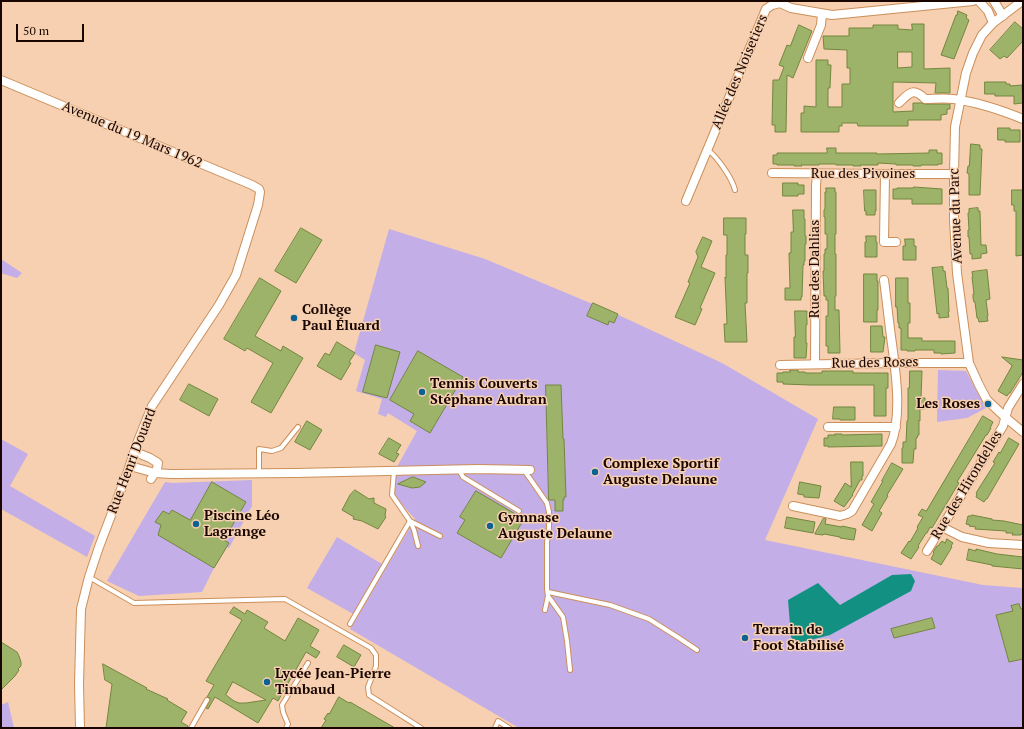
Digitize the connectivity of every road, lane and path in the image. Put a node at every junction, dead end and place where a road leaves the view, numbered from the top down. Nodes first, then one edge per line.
1 (973, 1) edge
2 (979, 1) edge
3 (994, 1) edge
4 (1022, 1) edge
5 (954, 2) edge
6 (822, 14) junction
7 (1003, 16) junction
8 (993, 24) junction
9 (808, 58) dead end
10 (1, 80) edge
11 (960, 101) junction
12 (899, 103) dead end
13 (1023, 119) edge
14 (708, 150) junction
15 (772, 173) dead end
16 (816, 174) junction
17 (884, 174) junction
18 (954, 174) junction
19 (736, 190) dead end
20 (260, 192) joint
21 (686, 201) dead end
22 (896, 242) dead end
23 (884, 280) dead end
24 (894, 363) junction
25 (969, 363) junction
26 (815, 364) junction
27 (780, 365) dead end
28 (1023, 384) edge
29 (1005, 418) junction
30 (298, 427) dead end
31 (828, 427) dead end
32 (896, 427) junction
33 (1023, 432) edge
34 (134, 452) junction
35 (130, 466) junction
36 (459, 470) junction
37 (527, 470) joint
38 (394, 471) junction
39 (259, 473) junction
40 (153, 476) junction
41 (793, 506) dead end
42 (519, 511) dead end
43 (410, 521) junction
44 (942, 527) junction
45 (440, 536) dead end
46 (1023, 545) edge
47 (418, 546) dead end
48 (927, 551) dead end
49 (89, 578) junction
50 (548, 594) junction
51 (545, 610) dead end
52 (350, 624) dead end
53 (696, 650) dead end
54 (308, 663) dead end
55 (570, 670) dead end
56 (207, 700) dead end
57 (80, 728) edge
58 (191, 728) edge
59 (286, 728) edge
60 (421, 728) edge
61 (495, 728) edge
62 (509, 728) edge

1 - 5 street, Allée des Noisetiers
2 - 8 street
3 - 7 street
4 - 7 street, Avenue du Parc
5 - 6 street, Allée des Noisetiers
6 - 9 street
6 - 14 street, Allée des Noisetiers
7 - 8 street, Avenue du Parc
8 - 11 street, Avenue du Parc
10 - 20 street, Avenue du 19 Mars 1962
11 - 12 street
11 - 13 street
11 - 18 street, Avenue du Parc
14 - 19 lane
14 - 21 street, Allée des Noisetiers
15 - 16 street, Rue des Pivoines
16 - 17 street, Rue des Pivoines
16 - 26 street, Rue des Dahlias
17 - 18 street, Rue des Pivoines
17 - 22 street
18 - 25 street, Avenue du Parc
20 - 34 street, Rue Henri Douard
23 - 24 street
24 - 25 street, Rue des Roses
24 - 26 street, Rue des Roses
24 - 32 street
25 - 29 street, Avenue du Parc
26 - 27 street, Rue des Roses
28 - 29 street, Rue des Hirondelles
29 - 33 street, Avenue du Parc
29 - 44 street, Rue des Hirondelles
30 - 39 lane
31 - 32 street
32 - 41 street
34 - 35 street, Rue Henri Douard
34 - 40 street
35 - 40 street
35 - 49 street, Rue Henri Douard
36 - 37 street
36 - 38 street
36 - 42 lane
37 - 50 lane
38 - 39 street
38 - 43 lane
39 - 40 street
43 - 45 lane
43 - 47 lane
43 - 52 lane
44 - 46 street
44 - 48 street, Rue des Hirondelles
49 - 57 street, Rue Henri Douard
49 - 60 lane
50 - 51 lane
50 - 53 lane
50 - 55 lane
54 - 59 lane
56 - 58 lane
61 - 62 lane

